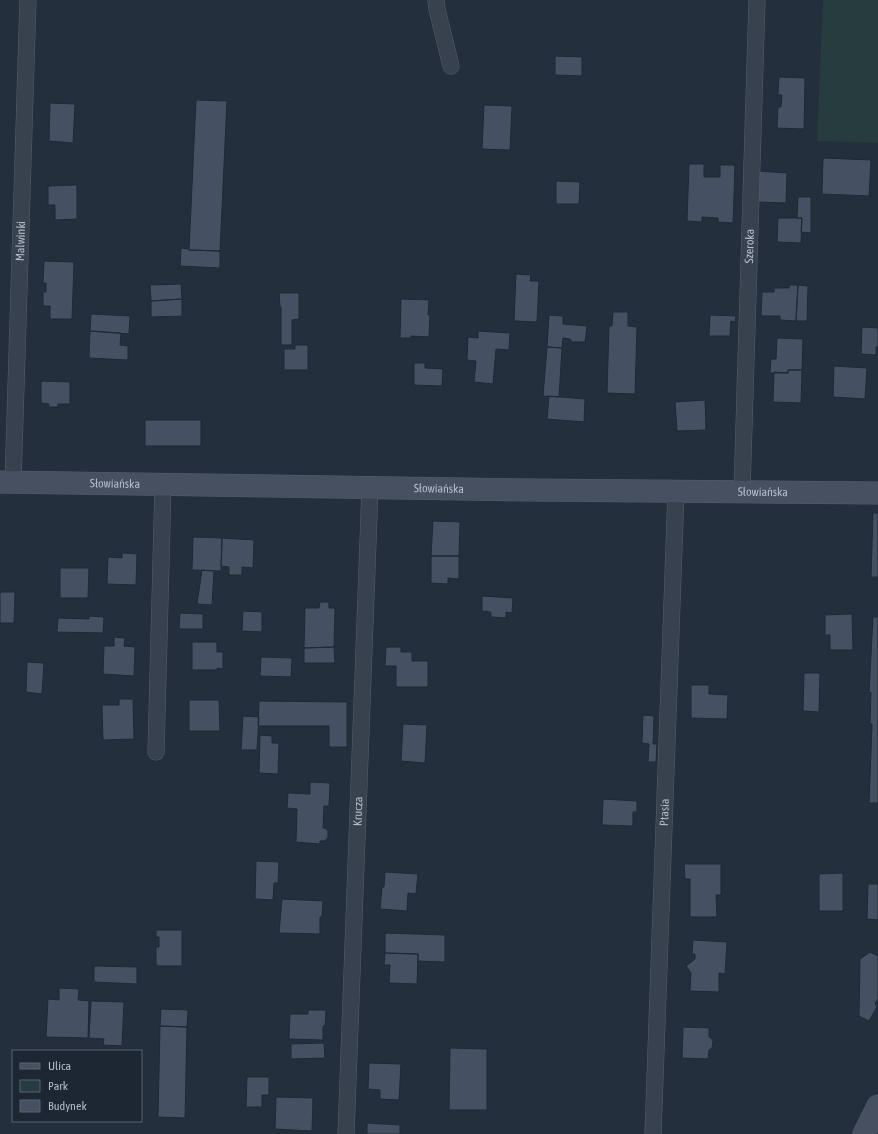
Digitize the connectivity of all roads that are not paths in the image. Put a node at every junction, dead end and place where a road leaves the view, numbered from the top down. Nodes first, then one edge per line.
1 (28, 0) edge
2 (436, 0) edge
3 (757, 0) edge
4 (451, 66) dead end
5 (6, 483) edge
6 (163, 485) junction
7 (370, 488) junction
8 (676, 491) junction
9 (742, 492) junction
10 (878, 493) edge
11 (156, 752) dead end
12 (878, 1106) edge
13 (346, 1134) edge
14 (653, 1134) edge
15 (864, 1134) edge

1 - 5 street, Malwinki
2 - 4 street
3 - 9 street, Szeroka
5 - 6 street, Słowiańska
6 - 7 street, Słowiańska
6 - 11 street
7 - 8 street, Słowiańska
7 - 13 street, Krucza
8 - 9 street, Słowiańska
8 - 14 street, Ptasia
9 - 10 street, Słowiańska
12 - 15 street

